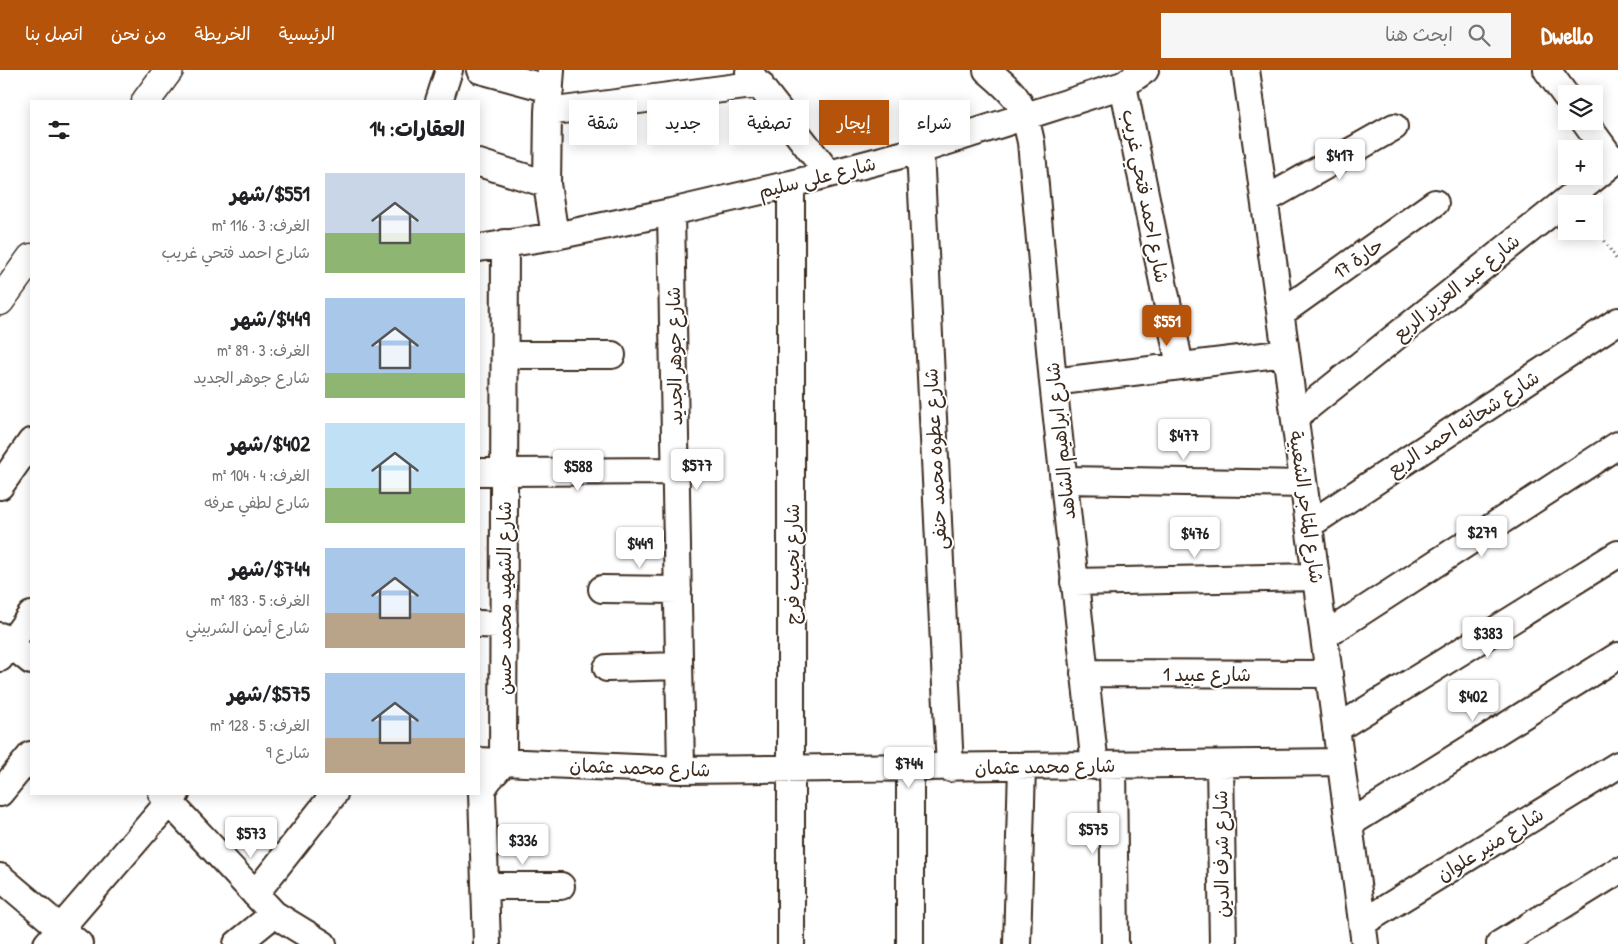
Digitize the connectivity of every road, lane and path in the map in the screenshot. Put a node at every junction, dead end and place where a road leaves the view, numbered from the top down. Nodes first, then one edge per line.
1 (169, 70) edge
2 (449, 70) edge
3 (480, 70) edge
4 (987, 70) edge
5 (1145, 70) edge
6 (1246, 70) edge
7 (1547, 70) edge
8 (754, 77) edge
9 (1123, 85) junction
10 (1558, 85) edge
11 (550, 90) edge
12 (147, 100) edge
13 (439, 100) edge
14 (1025, 116) junction
15 (1394, 127) dead end
16 (1591, 130) edge
17 (920, 150) junction
18 (1616, 160) edge
19 (480, 163) edge
20 (829, 174) junction
21 (547, 184) junction
22 (791, 184) junction
23 (1265, 200) junction
24 (1435, 203) dead end
25 (671, 212) junction
26 (555, 236) junction
27 (1603, 238) edge
28 (505, 243) junction
29 (480, 248) edge
30 (30, 260) edge
31 (1618, 262) edge
32 (14, 291) edge
33 (1281, 313) junction
34 (1618, 321) edge
35 (1286, 353) junction
36 (505, 355) junction
37 (612, 355) dead end
38 (1180, 366) junction
39 (1054, 382) junction
40 (1294, 417) junction
41 (1618, 445) edge
42 (28, 454) edge
43 (677, 471) junction
44 (480, 472) edge
45 (505, 472) junction
46 (1064, 480) junction
47 (1304, 484) junction
48 (0, 486) edge
49 (1309, 526) junction
50 (1618, 554) edge
51 (1316, 577) junction
52 (1074, 582) junction
53 (602, 589) dead end
54 (678, 590) junction
55 (30, 616) edge
56 (491, 624) edge
57 (1324, 636) junction
58 (4, 646) edge
59 (1618, 656) edge
60 (30, 660) edge
61 (679, 666) junction
62 (607, 668) dead end
63 (1084, 673) junction
64 (1329, 674) junction
65 (1336, 729) junction
66 (30, 756) edge
67 (491, 762) edge
68 (1341, 762) junction
69 (1220, 764) junction
70 (1618, 765) edge
71 (1104, 766) junction
72 (1022, 767) junction
73 (910, 768) junction
74 (950, 768) junction
75 (792, 769) junction
76 (681, 770) junction
77 (0, 793) edge
78 (333, 795) edge
79 (169, 796) edge
80 (1349, 824) junction
81 (1618, 871) edge
82 (0, 877) edge
83 (485, 886) junction
84 (561, 886) dead end
85 (255, 894) junction
86 (274, 914) junction
87 (1364, 934) edge
88 (62, 939) edge
89 (237, 944) edge
90 (323, 944) edge
91 (487, 944) edge
92 (791, 944) edge
93 (910, 944) edge
94 (1017, 944) edge
95 (1115, 944) edge
96 (1223, 944) edge
97 (1500, 944) edge

1 - 12 street
2 - 13 street
3 - 11 street
4 - 14 street, شارع ابراهيم الشاهد
5 - 9 street, شارع على سليم
6 - 23 street, شارع المتاجر الشعبية
7 - 10 street
8 - 11 street
8 - 20 street
9 - 14 street, شارع على سليم
9 - 38 street, شارع احمد فتحي غريب
11 - 21 street
14 - 17 street, شارع على سليم
14 - 39 street, شارع ابراهيم الشاهد
15 - 23 street
16 - 18 street
17 - 20 street, شارع على سليم
17 - 74 street, شارع عطوه محمد حنفى
18 - 40 street, شارع عبد العزيز الربع
19 - 21 street
20 - 22 street, شارع على سليم
21 - 26 street
22 - 25 street, شارع على سليم
22 - 75 street, شارع نجيب فرج
23 - 33 street, شارع المتاجر الشعبية
24 - 33 street, حارة 17
25 - 26 street, شارع على سليم
25 - 43 street, شارع جوهر الجديد
26 - 28 street, شارع على سليم
27 - 31 path
28 - 29 street, شارع على سليم
28 - 36 street, شارع الشهيد محمد حسن
30 - 32 street
33 - 35 street, شارع المتاجر الشعبية
34 - 49 street, شارع شحاته احمد الربع
35 - 38 street
35 - 40 street, شارع المتاجر الشعبية
36 - 37 street
36 - 45 street, شارع الشهيد محمد حسن
38 - 39 street
39 - 46 street, شارع ابراهيم الشاهد
40 - 47 street, شارع المتاجر الشعبية
41 - 57 street
42 - 48 street
43 - 45 street
43 - 54 street, شارع جوهر الجديد
44 - 45 street
45 - 56 street, شارع الشهيد محمد حسن
46 - 47 street
46 - 52 street, شارع ابراهيم الشاهد
47 - 49 street, شارع المتاجر الشعبية
49 - 51 street, شارع المتاجر الشعبية
50 - 65 street
51 - 52 street
51 - 57 street, شارع المتاجر الشعبية
52 - 63 street, شارع ابراهيم الشاهد
53 - 54 street
54 - 61 street, شارع جوهر الجديد
55 - 58 street
56 - 67 street, شارع الشهيد محمد حسن
57 - 64 street, شارع المتاجر الشعبية
58 - 60 street
59 - 80 street
61 - 62 street
61 - 76 street, شارع جوهر الجديد
63 - 64 street, شارع عبيد 1
63 - 71 street, شارع ابراهيم الشاهد
64 - 65 street, شارع المتاجر الشعبية
65 - 68 street, شارع المتاجر الشعبية
66 - 77 street
67 - 76 street, شارع محمد عثمان
67 - 83 street
68 - 69 street, شارع محمد عثمان
68 - 80 street, شارع المتاجر الشعبية
69 - 71 street, شارع محمد عثمان
69 - 96 street, شارع شرف الدين
70 - 87 street, شارع منير علوان
71 - 72 street, شارع محمد عثمان
71 - 95 street, شارع ابراهيم الشاهد
72 - 74 street, شارع محمد عثمان
72 - 94 street
73 - 74 street, شارع محمد عثمان
73 - 75 street, شارع محمد عثمان
73 - 93 street
75 - 76 street, شارع محمد عثمان
75 - 92 street, شارع نجيب فرج
78 - 85 street
79 - 85 street
79 - 88 street
80 - 87 street, شارع المتاجر الشعبية
81 - 97 street
82 - 88 street
83 - 84 street
83 - 91 street
85 - 86 street
86 - 89 street
86 - 90 street

